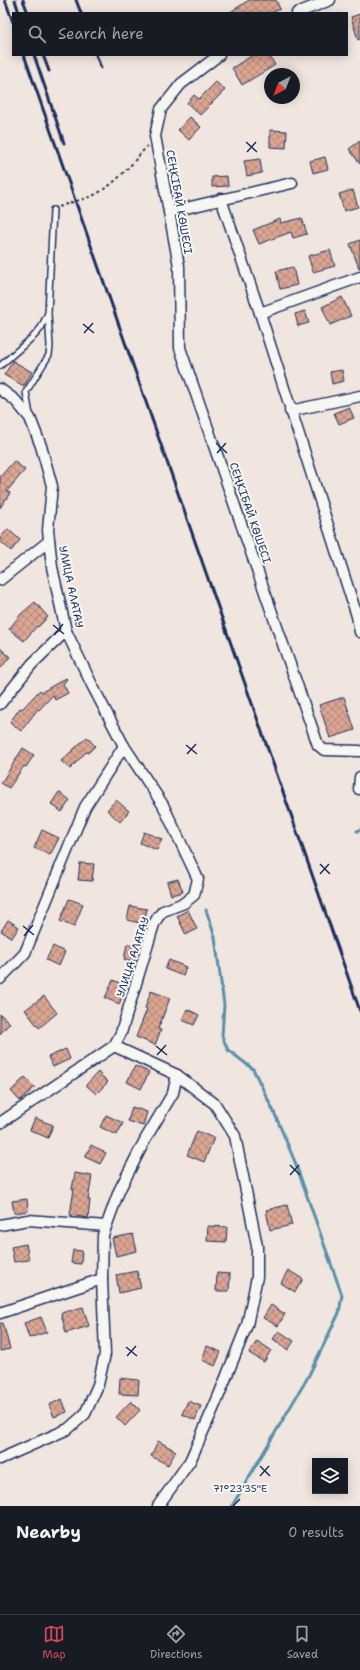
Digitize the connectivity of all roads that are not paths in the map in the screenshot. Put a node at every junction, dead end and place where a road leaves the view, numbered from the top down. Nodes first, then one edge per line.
1 (330, 0) edge
2 (300, 12) edge
3 (218, 56) edge
4 (292, 183) dead end
5 (221, 199) junction
6 (53, 210) road end
7 (169, 212) junction
8 (360, 277) edge
9 (260, 312) junction
10 (48, 314) junction
11 (0, 366) edge
12 (0, 389) edge
13 (360, 396) edge
14 (290, 411) junction
15 (30, 418) junction
16 (49, 541) junction
17 (0, 580) edge
18 (359, 627) edge
19 (66, 631) junction
20 (0, 704) edge
21 (124, 746) junction
22 (360, 751) edge
23 (360, 777) edge
24 (359, 789) edge
25 (0, 979) edge
26 (114, 1046) junction
27 (177, 1075) junction
28 (0, 1122) edge
29 (0, 1225) edge
30 (106, 1226) junction
31 (102, 1279) junction
32 (0, 1313) edge
33 (0, 1459) edge
34 (158, 1506) edge

1 - 2 street
3 - 7 street, СЕҢКІБАЙ КӨШЕСІ
4 - 5 street
5 - 7 street
5 - 9 street
6 - 10 lane
7 - 22 street, СЕҢКІБАЙ КӨШЕСІ
8 - 9 street
9 - 14 street
10 - 11 lane
10 - 15 lane
12 - 15 street, УЛИЦА АЛАТАУ
13 - 14 street
14 - 18 street
15 - 16 street, УЛИЦА АЛАТАУ
16 - 17 street
16 - 19 street, УЛИЦА АЛАТАУ
19 - 20 street
19 - 21 street, УЛИЦА АЛАТАУ
21 - 25 street
21 - 26 street, УЛИЦА АЛАТАУ
23 - 24 street
26 - 27 street
26 - 28 street
27 - 30 street
27 - 34 street
29 - 30 street
30 - 31 street
31 - 32 street
31 - 33 street

